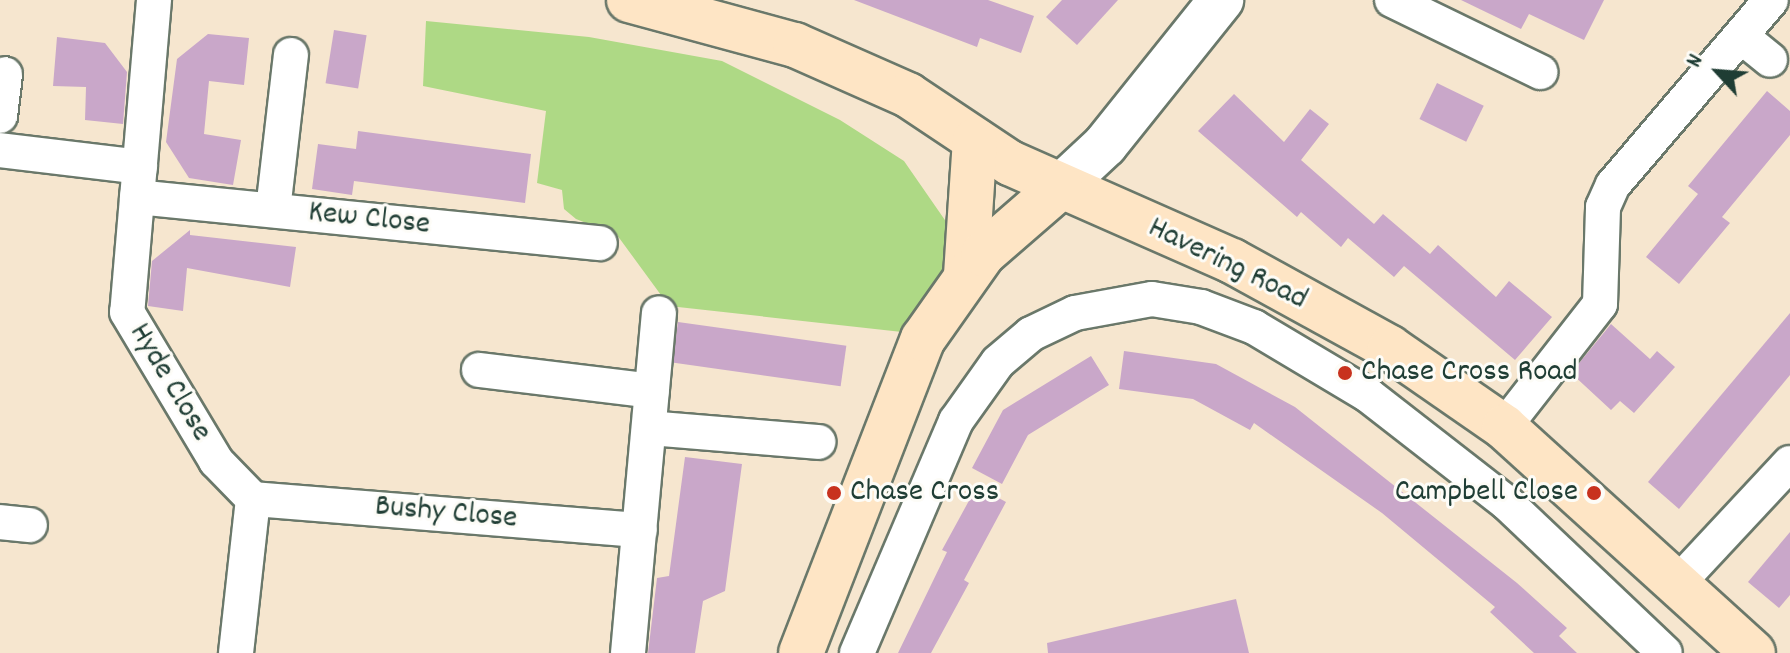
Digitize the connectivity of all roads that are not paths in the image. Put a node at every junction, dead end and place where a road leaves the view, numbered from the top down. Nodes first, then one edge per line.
1 (154, 0) edge
2 (629, 0) edge
3 (1221, 0) edge
4 (1392, 0) edge
5 (1771, 0) edge
6 (1742, 37) junction
7 (291, 55) dead end
8 (1770, 60) dead end
9 (1540, 72) dead end
10 (5, 74) dead end
11 (0, 116) edge
12 (975, 140) junction
13 (0, 150) edge
14 (139, 182) junction
15 (1060, 187) junction
16 (273, 210) junction
17 (600, 243) dead end
18 (966, 275) junction
19 (659, 313) dead end
20 (479, 370) dead end
21 (652, 391) junction
22 (1504, 427) junction
23 (649, 428) junction
24 (818, 442) dead end
25 (1790, 463) edge
26 (253, 499) junction
27 (640, 530) junction
28 (1678, 583) junction
29 (236, 653) edge
30 (628, 653) edge
31 (801, 653) edge
32 (857, 653) edge
33 (1665, 653) edge
34 (1753, 653) edge

1 - 14 street, Hyde Close
2 - 12 main road, Havering Road
3 - 15 street
4 - 9 street
5 - 6 street
6 - 8 street
6 - 22 street
7 - 16 street
10 - 11 street
12 - 15 main road, Havering Road
12 - 18 main road
13 - 14 street, Kew Close
14 - 16 street, Kew Close
14 - 26 street, Hyde Close
15 - 18 main road
15 - 22 main road, Havering Road
16 - 17 street, Kew Close
18 - 31 main road
19 - 21 street
20 - 21 street
21 - 23 street
22 - 28 main road, Havering Road
23 - 24 street
23 - 27 street
25 - 28 street
26 - 27 street, Bushy Close
26 - 29 street
27 - 30 street
28 - 34 main road, Havering Road
32 - 33 street

